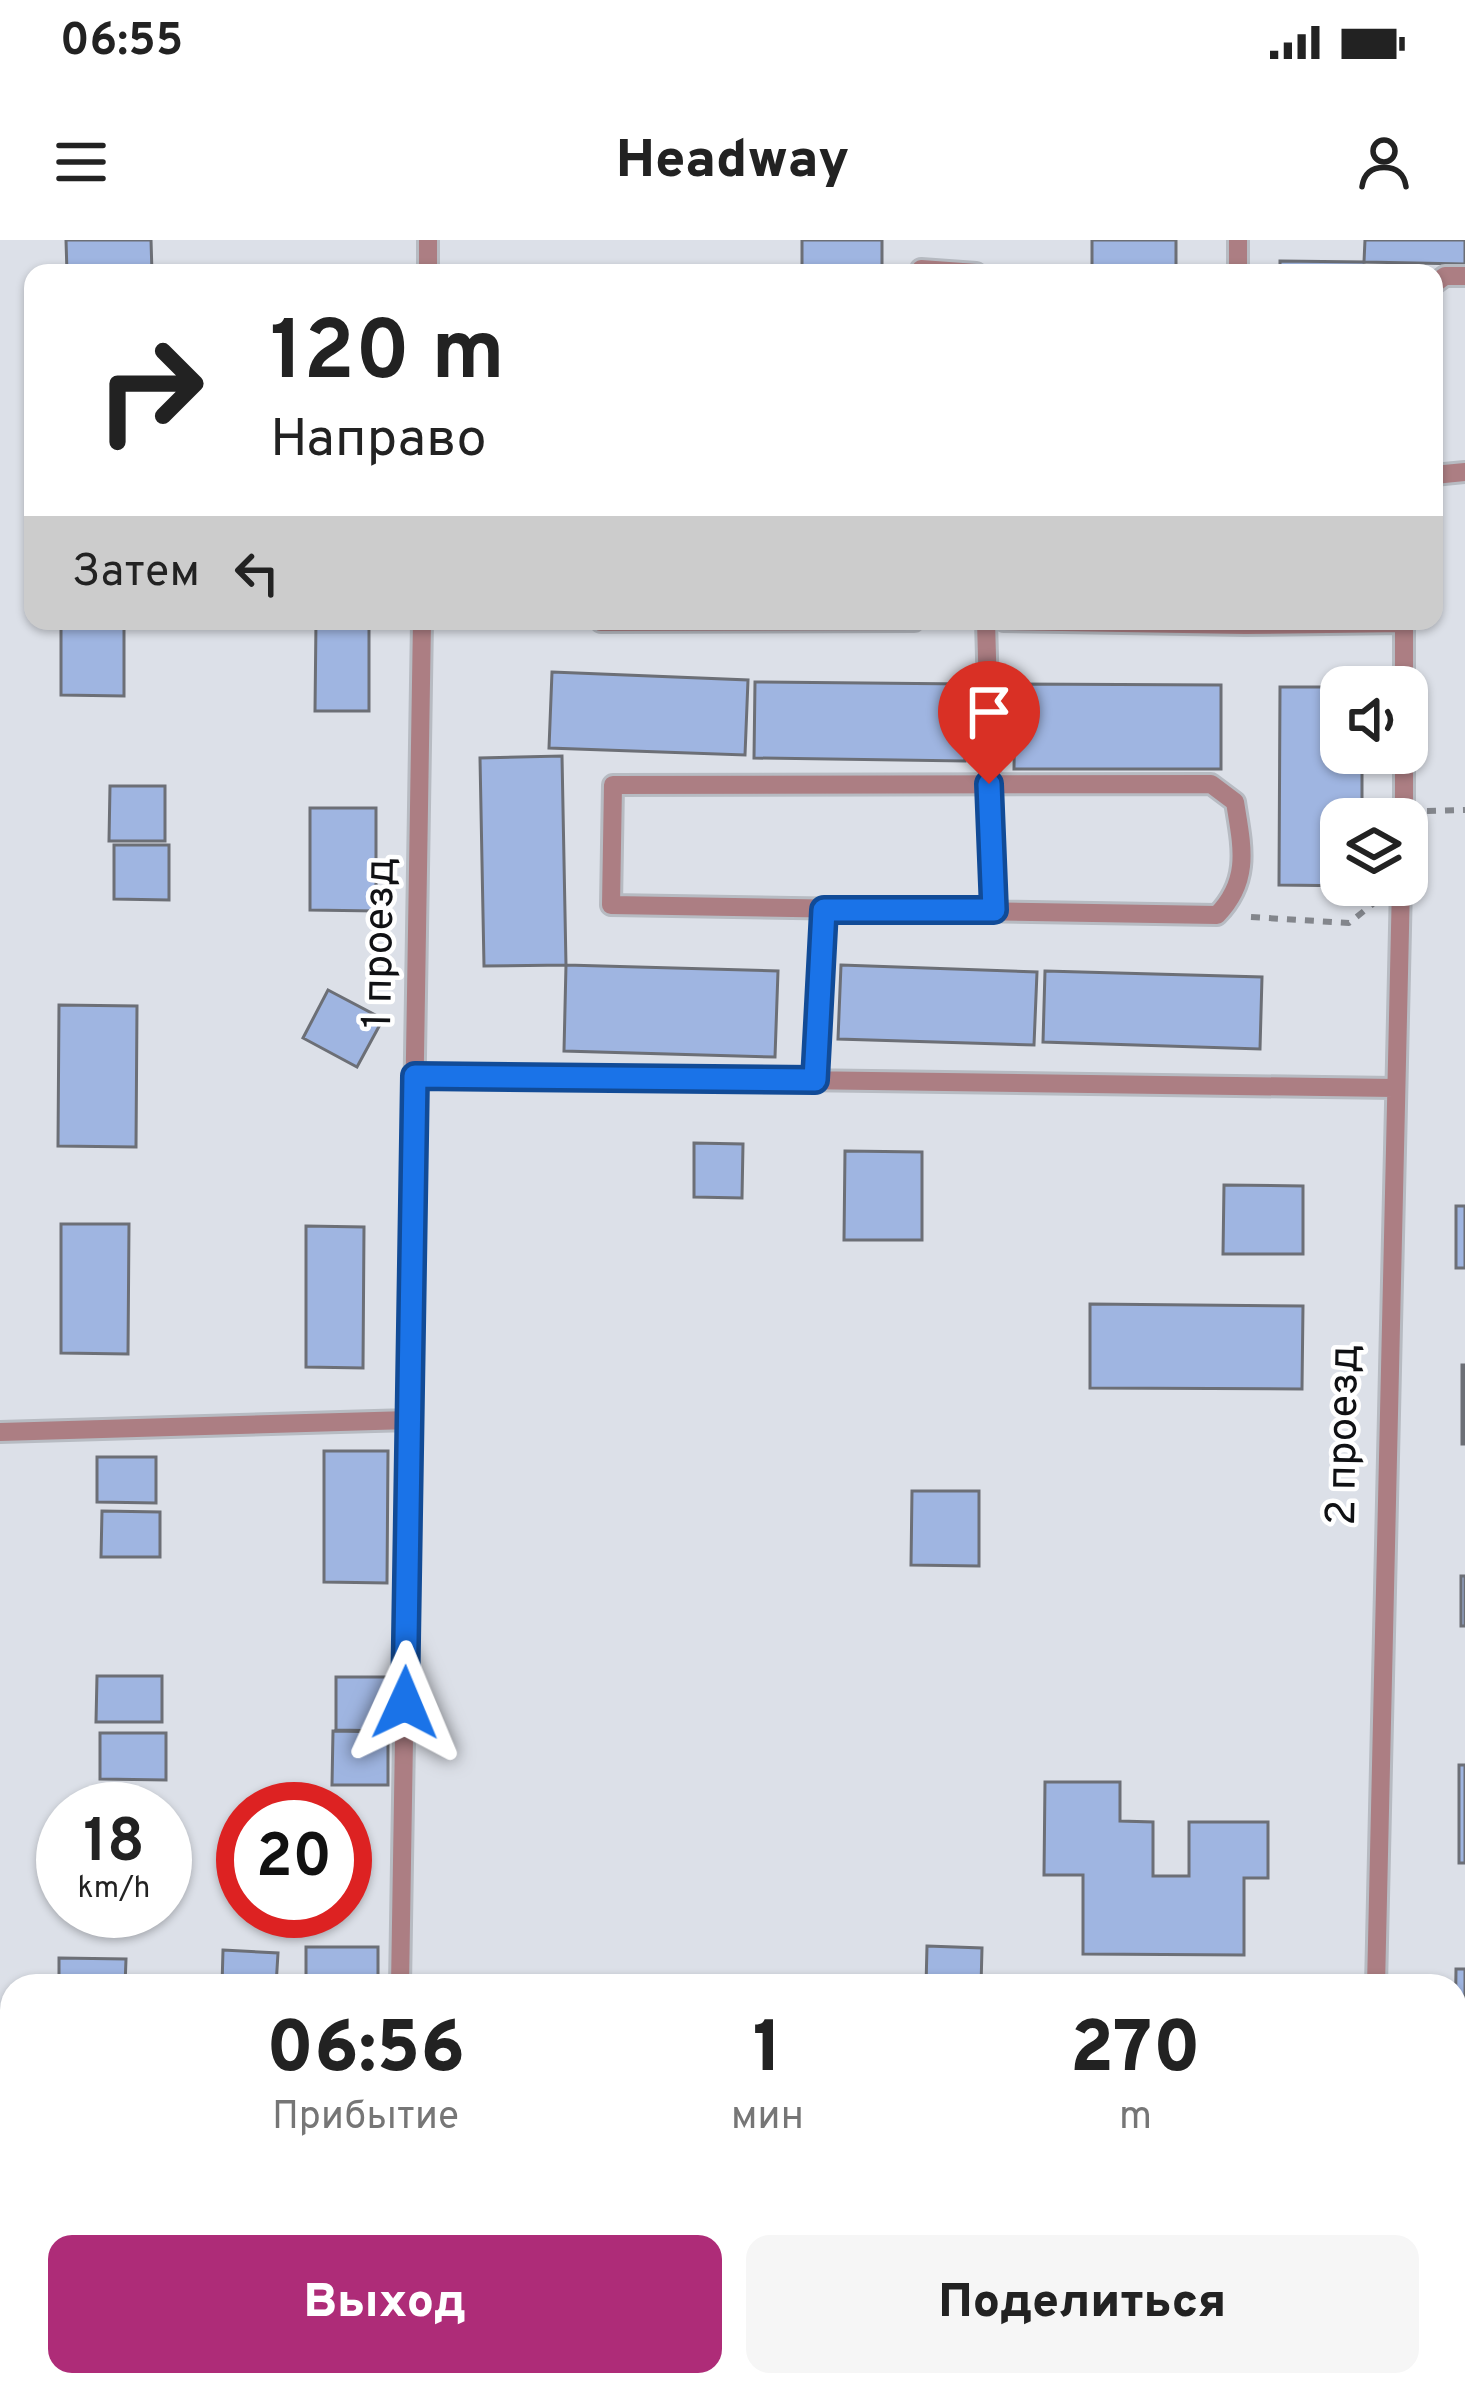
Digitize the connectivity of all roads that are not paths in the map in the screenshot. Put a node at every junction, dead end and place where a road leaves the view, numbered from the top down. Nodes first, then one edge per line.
1 (422, 630) edge
2 (986, 630) edge
3 (1404, 630) edge
4 (1404, 666) edge
5 (989, 784) junction
6 (1400, 906) edge
7 (824, 910) junction
8 (994, 910) junction
9 (415, 1076) junction
10 (815, 1080) junction
11 (1394, 1088) junction
12 (409, 1420) junction
13 (0, 1432) edge
14 (400, 1974) edge
15 (1376, 1974) edge

1 - 9 lane, 1 проезд
2 - 5 lane
3 - 4 lane
5 - 7 lane
5 - 8 lane
5 - 8 lane
6 - 11 lane, 2 проезд
7 - 8 lane
7 - 10 lane
9 - 10 lane
9 - 12 lane, 1 проезд
10 - 11 lane
11 - 15 lane, 2 проезд
12 - 13 lane
12 - 14 lane, 1 проезд

